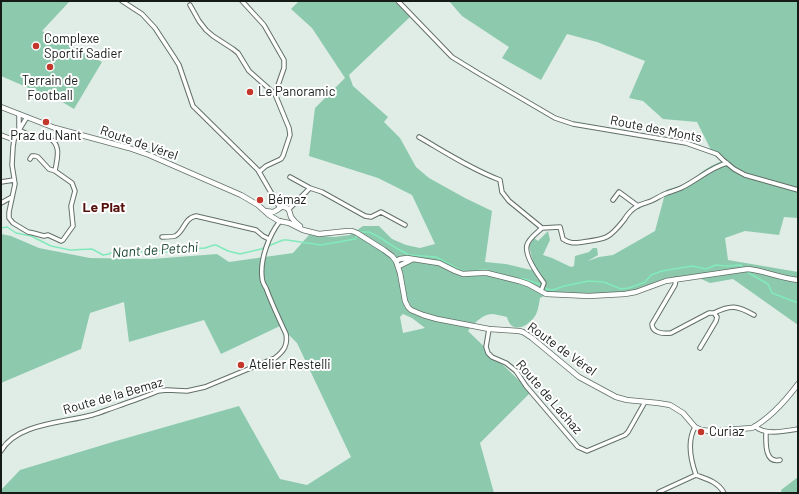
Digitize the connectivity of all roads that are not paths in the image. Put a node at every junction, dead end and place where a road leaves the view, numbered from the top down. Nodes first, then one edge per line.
1 (122, 1) edge
2 (242, 1) edge
3 (398, 1) edge
4 (190, 5) dead end
5 (274, 94) junction
6 (1, 107) edge
7 (19, 114) junction
8 (27, 117) junction
9 (19, 130) junction
10 (1, 135) edge
11 (419, 137) dead end
12 (14, 140) junction
13 (30, 158) dead end
14 (727, 164) junction
15 (55, 171) junction
16 (259, 172) junction
17 (290, 177) dead end
18 (14, 180) junction
19 (1, 182) edge
20 (310, 188) junction
21 (798, 190) edge
22 (12, 197) junction
23 (613, 200) dead end
24 (1, 203) edge
25 (638, 206) junction
26 (278, 209) junction
27 (288, 210) junction
28 (265, 211) junction
29 (290, 216) junction
30 (278, 220) junction
31 (286, 222) junction
32 (405, 225) dead end
33 (542, 228) junction
34 (308, 232) junction
35 (162, 237) dead end
36 (269, 239) junction
37 (413, 259) junction
38 (396, 261) junction
39 (398, 266) junction
40 (676, 280) junction
41 (798, 280) edge
42 (541, 290) junction
43 (714, 313) junction
44 (754, 315) dead end
45 (489, 329) junction
46 (700, 348) dead end
47 (798, 384) edge
48 (645, 402) junction
49 (755, 426) junction
50 (695, 427) junction
51 (798, 429) edge
52 (766, 432) junction
53 (1, 451) edge
54 (780, 460) dead end
55 (696, 476) junction
56 (660, 492) edge
57 (724, 493) edge

1 - 16 street
2 - 5 street
3 - 14 street, Route des Monts
4 - 5 street
5 - 16 street
6 - 7 street, Route de Vérel
7 - 8 street, Route de Vérel
7 - 9 street
8 - 9 street
8 - 28 street, Route de Vérel
9 - 12 street
9 - 15 street
10 - 12 street
11 - 33 street
12 - 18 street
13 - 15 street
14 - 21 street, Route des Monts
14 - 25 street
15 - 22 street
16 - 26 street
17 - 20 street
18 - 19 street
18 - 22 street
20 - 27 street
20 - 32 street
22 - 24 street
23 - 25 street
25 - 33 street
26 - 27 street
26 - 28 street
26 - 30 street
27 - 29 street
28 - 30 street, Route de Vérel
29 - 31 street
29 - 34 street
30 - 31 street
30 - 36 street, Route de la Bemaz
31 - 34 street, Route de Vérel
33 - 42 street
34 - 38 street, Route de Vérel
35 - 36 street
36 - 53 street, Route de la Bemaz
37 - 38 street
37 - 39 street
37 - 42 street
38 - 39 street, Route de Vérel
39 - 45 street, Route de Vérel
40 - 41 street
40 - 42 street
40 - 43 street
43 - 44 street
43 - 46 street
45 - 48 street, Route de Vérel
45 - 48 street, Route de Lachaz
47 - 49 street
48 - 50 street, Route de Vérel
49 - 50 street
49 - 52 street
50 - 55 street
51 - 52 street
52 - 54 street
55 - 56 street
55 - 57 street

